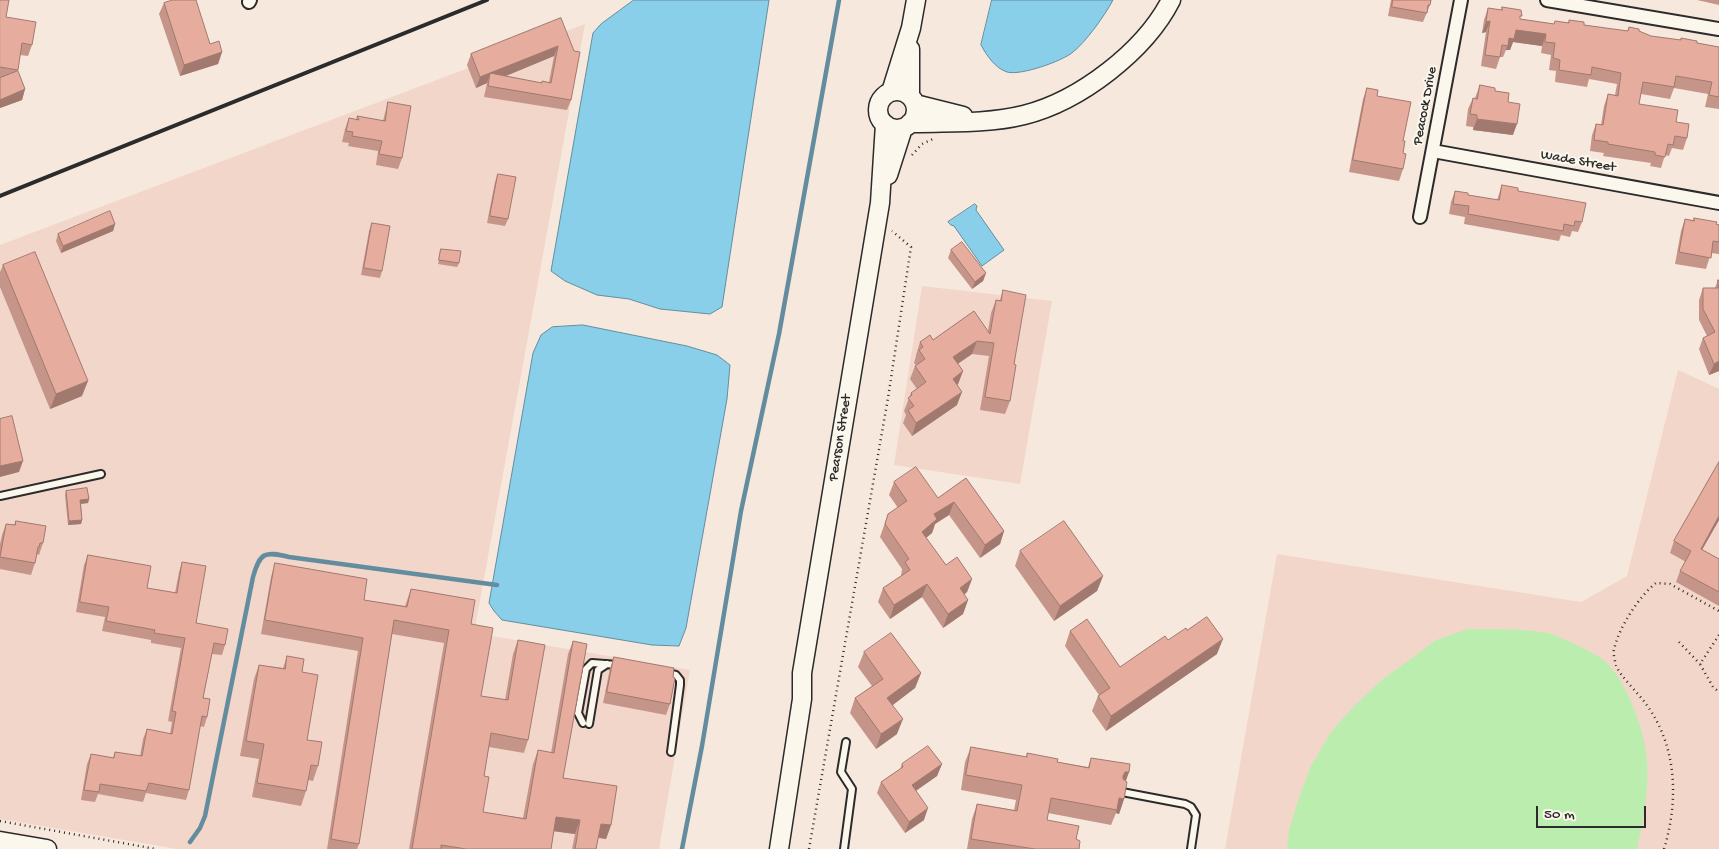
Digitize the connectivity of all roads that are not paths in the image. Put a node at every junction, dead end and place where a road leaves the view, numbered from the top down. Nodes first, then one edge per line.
1 (916, 0) edge
2 (1171, 0) edge
3 (1461, 0) edge
4 (1547, 0) edge
5 (910, 28) junction
6 (1719, 29) edge
7 (891, 92) junction
8 (912, 100) junction
9 (982, 121) junction
10 (885, 124) junction
11 (907, 126) junction
12 (1432, 151) junction
13 (880, 203) junction
14 (1719, 203) edge
15 (1420, 217) dead end
16 (101, 474) dead end
17 (0, 496) edge
18 (608, 663) junction
19 (629, 667) edge
20 (657, 672) edge
21 (802, 673) junction
22 (846, 742) dead end
23 (671, 752) dead end
24 (1122, 792) edge
25 (0, 841) edge
26 (47, 849) edge
27 (766, 849) edge
28 (779, 849) edge
29 (844, 849) edge
30 (1191, 849) edge

1 - 5 main road, Pearson Street
2 - 9 main road
3 - 12 street, Peacock Drive
4 - 6 street
5 - 7 main road, Pearson Street
5 - 8 main road, Pearson Street
7 - 8 main road
7 - 10 main road, Pearson Street
8 - 9 main road
8 - 11 main road, Pearson Street
9 - 11 main road
10 - 11 main road
10 - 13 main road, Pearson Street
11 - 13 main road, Pearson Street
12 - 14 street, Wade Street
12 - 15 street, Peacock Drive
13 - 21 main road, Pearson Street
16 - 17 lane
18 - 18 lane
18 - 19 lane
20 - 23 lane
21 - 27 main road, Pearson Street
21 - 28 main road, Pearson Street
22 - 29 lane
24 - 30 lane
25 - 26 main road

